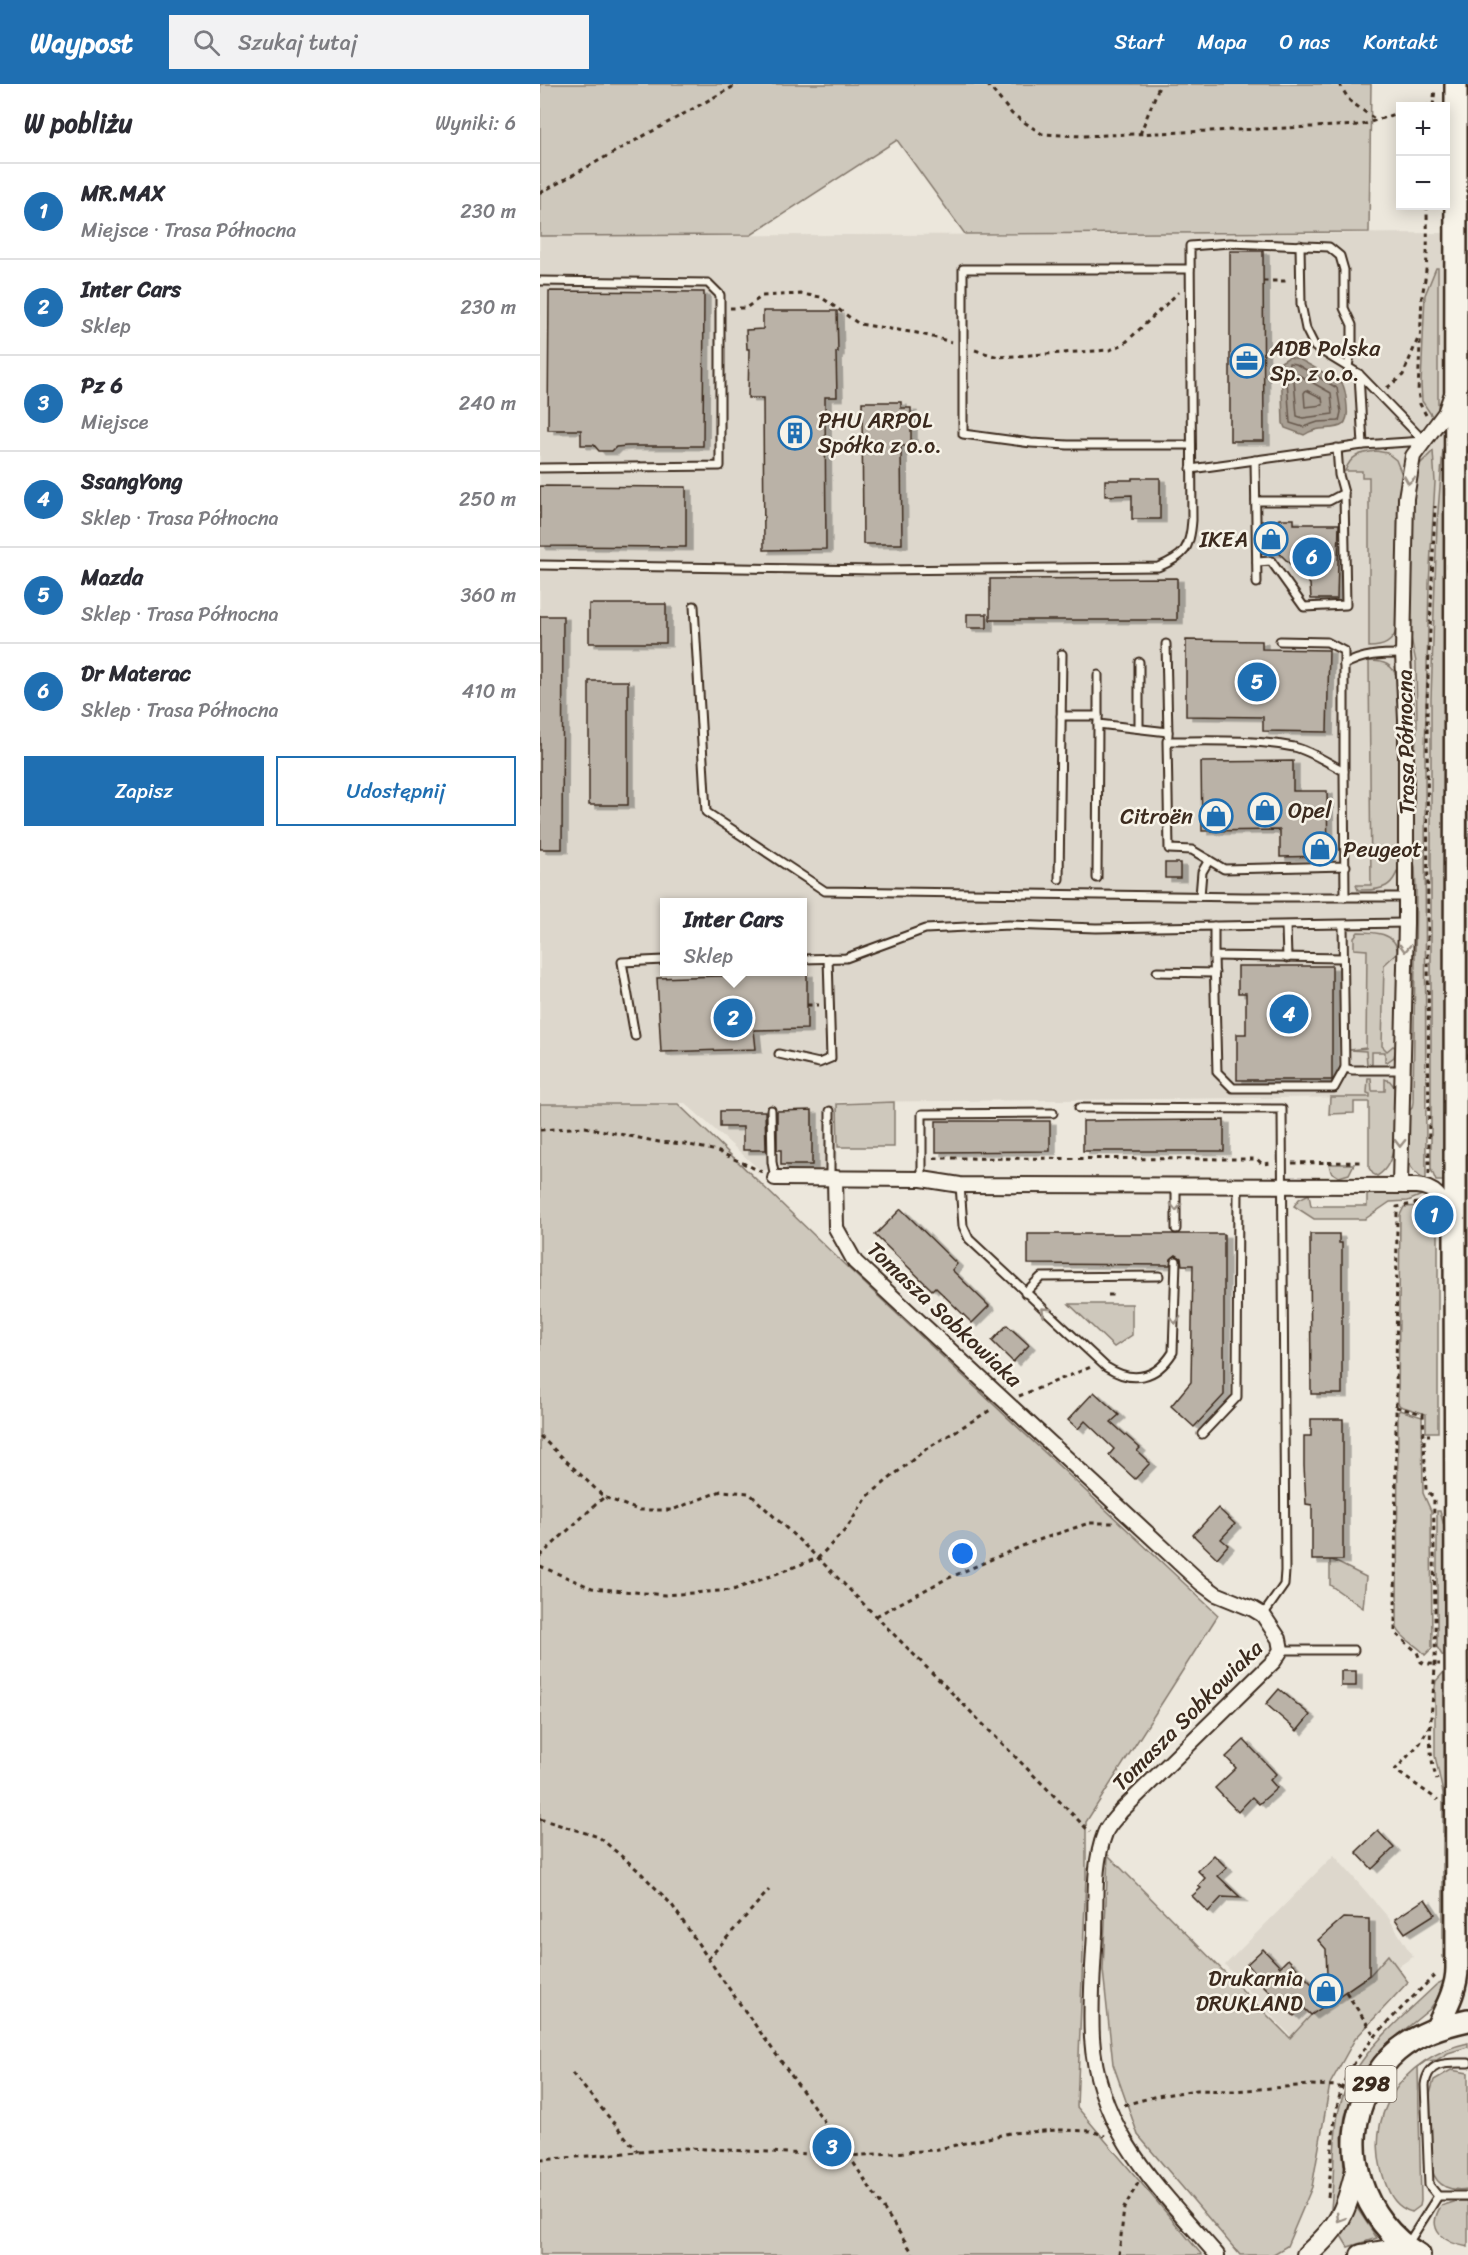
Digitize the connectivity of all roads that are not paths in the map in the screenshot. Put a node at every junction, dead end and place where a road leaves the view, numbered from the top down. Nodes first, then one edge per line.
1 (1456, 84) edge
2 (1300, 245) junction
3 (1190, 269) junction
4 (540, 281) edge
5 (1348, 368) junction
6 (1359, 374) junction
7 (1456, 385) junction
8 (1424, 441) junction
9 (1191, 445) junction
10 (1363, 445) junction
11 (1337, 448) junction
12 (1255, 460) junction
13 (540, 468) edge
14 (1191, 468) junction
15 (1344, 493) junction
16 (1256, 501) junction
17 (1257, 562) junction
18 (540, 565) edge
19 (1257, 583) dead end
20 (694, 606) dead end
21 (1280, 641) dead end
22 (1166, 644) dead end
23 (1062, 654) dead end
24 (1403, 654) junction
25 (1139, 662) dead end
26 (1344, 665) junction
27 (1098, 675) dead end
28 (1061, 716) junction
29 (1098, 716) junction
30 (1098, 724) junction
31 (1139, 728) junction
32 (1168, 732) junction
33 (1167, 741) junction
34 (1344, 771) junction
35 (1209, 861) junction
36 (1346, 866) junction
37 (1097, 878) dead end
38 (1059, 879) dead end
39 (1200, 896) junction
40 (1345, 897) junction
41 (1406, 897) junction
42 (1406, 923) junction
43 (1343, 925) junction
44 (1214, 926) junction
45 (1286, 926) junction
46 (1214, 956) junction
47 (828, 958) junction
48 (1287, 958) junction
49 (1343, 958) junction
50 (807, 959) edge
51 (660, 960) edge
52 (1157, 972) dead end
53 (1215, 973) junction
54 (635, 1036) dead end
55 (779, 1054) dead end
56 (1345, 1068) junction
57 (1402, 1070) junction
58 (1079, 1108) dead end
59 (771, 1110) dead end
60 (830, 1111) dead end
61 (1053, 1113) dead end
62 (775, 1178) joint
63 (833, 1178) junction
64 (922, 1179) junction
65 (960, 1185) junction
66 (1176, 1185) junction
67 (1238, 1185) junction
68 (1284, 1185) junction
69 (1400, 1185) junction
70 (1176, 1229) dead end
71 (1455, 1238) junction
72 (1176, 1261) dead end
73 (1159, 1276) dead end
74 (1025, 1293) junction
75 (1202, 1434) dead end
76 (1263, 1616) junction
77 (1281, 1650) junction
78 (1354, 1650) dead end
79 (1468, 2020) edge
80 (1437, 2027) junction
81 (1468, 2063) edge
82 (1356, 2170) junction
83 (1438, 2196) junction
84 (1468, 2196) edge
85 (1413, 2251) edge
86 (1217, 2255) edge
87 (1307, 2255) edge
88 (1361, 2255) edge

1 - 7 main road, Trasa Północna
2 - 3 lane
2 - 5 lane
2 - 5 lane
3 - 9 lane
3 - 9 lane
4 - 13 lane
5 - 6 lane
6 - 8 lane
6 - 10 lane
7 - 8 street, Trasa Północna
7 - 71 main road, Trasa Północna
8 - 10 lane
8 -> 24 street, Trasa Północna
9 - 14 lane
10 - 11 lane
11 - 12 lane
11 - 15 lane
12 - 14 lane
12 - 16 lane
14 - 18 lane
15 - 16 lane
15 - 17 lane
16 - 17 lane
17 - 19 lane
20 - 39 lane
21 - 26 lane
22 - 32 lane
23 - 28 lane
24 - 26 lane
24 - 41 street, Trasa Północna
25 - 31 lane
26 - 34 lane
27 - 29 lane
28 - 29 lane
28 - 38 lane
29 - 30 lane
30 - 31 lane
30 - 37 lane
31 - 32 lane
32 - 33 lane
33 - 34 lane
33 - 35 lane
34 - 36 lane
35 - 36 lane
35 - 39 lane
36 - 40 lane
39 - 40 lane
40 - 41 lane
41 - 42 street, Trasa Północna
42 - 43 lane
42 -> 57 street, Trasa Północna
43 - 45 lane
43 - 49 lane
44 - 45 lane
44 - 46 lane
44 - 47 lane
45 - 48 lane
46 - 48 lane
46 - 53 lane
47 - 50 lane
47 - 55 lane
48 - 49 lane
49 - 56 lane
51 - 54 lane
52 - 53 lane
53 - 56 lane
56 - 57 lane
57 -> 69 street, Trasa Północna
58 - 68 lane
59 - 62 lane
60 - 63 lane
61 - 64 lane
62 - 63 street
63 - 64 street
63 - 76 street, Tomasza Sobkowiaka
64 - 65 street
65 - 66 street
65 - 74 lane
66 - 67 street
66 -> 70 lane
67 - 68 street
67 - 75 lane
68 - 69 street
68 - 76 lane
69 - 71 street
71 - 80 main road, Trasa Północna
72 -> 74 lane
73 - 74 lane
76 - 77 street, Tomasza Sobkowiaka
77 - 78 lane
77 - 86 street, Tomasza Sobkowiaka
79 - 80 main road, 298
80 - 82 main road, 298
81 - 83 lane
82 - 85 main road, 298
82 -> 87 main road
83 - 84 lane
83 - 85 lane
85 - 88 main road

